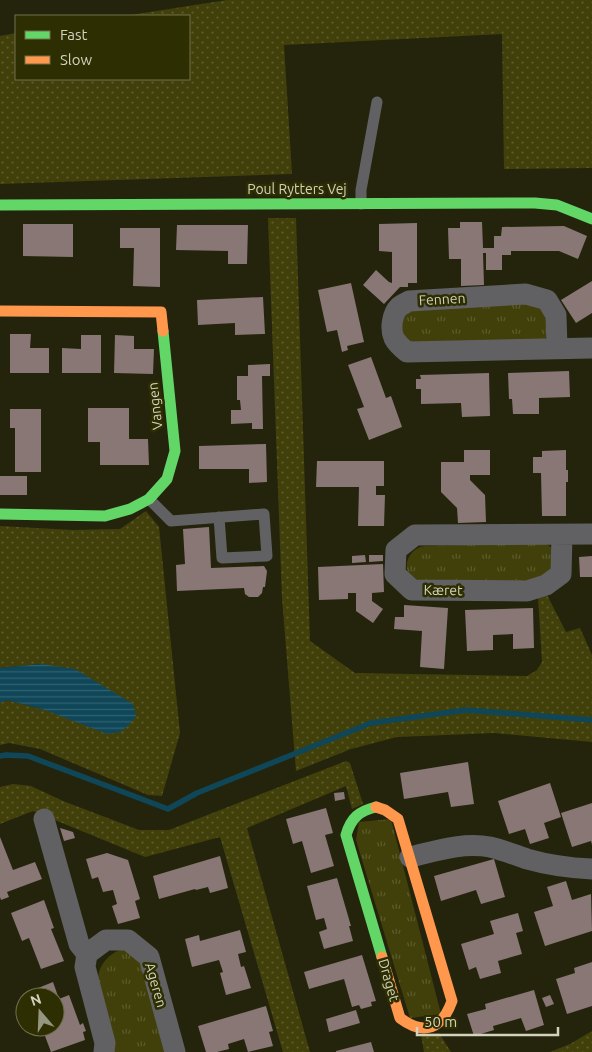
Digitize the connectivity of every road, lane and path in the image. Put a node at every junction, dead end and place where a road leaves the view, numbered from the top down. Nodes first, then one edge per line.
1 (378, 102) dead end
2 (361, 204) junction
3 (0, 205) edge
4 (591, 215) edge
5 (0, 311) edge
6 (557, 348) junction
7 (592, 348) edge
8 (149, 500) junction
9 (0, 514) edge
10 (219, 517) junction
11 (592, 534) edge
12 (562, 535) junction
13 (44, 819) dead end
14 (410, 857) junction
15 (592, 869) edge
16 (87, 954) junction
17 (104, 1052) edge
18 (175, 1052) edge

1 - 2 lane
2 - 3 street, Poul Rytters Vej
2 - 4 street, Poul Rytters Vej
5 - 8 street, Vangen
6 - 6 street, Fennen
6 - 7 street, Fennen
8 - 9 street, Vangen
8 - 10 lane
10 - 10 lane
11 - 12 street, Kæret
12 - 12 street, Kæret
13 - 16 street
14 - 14 street, Draget
14 - 15 street
16 - 17 street
16 - 18 street, Ageren

